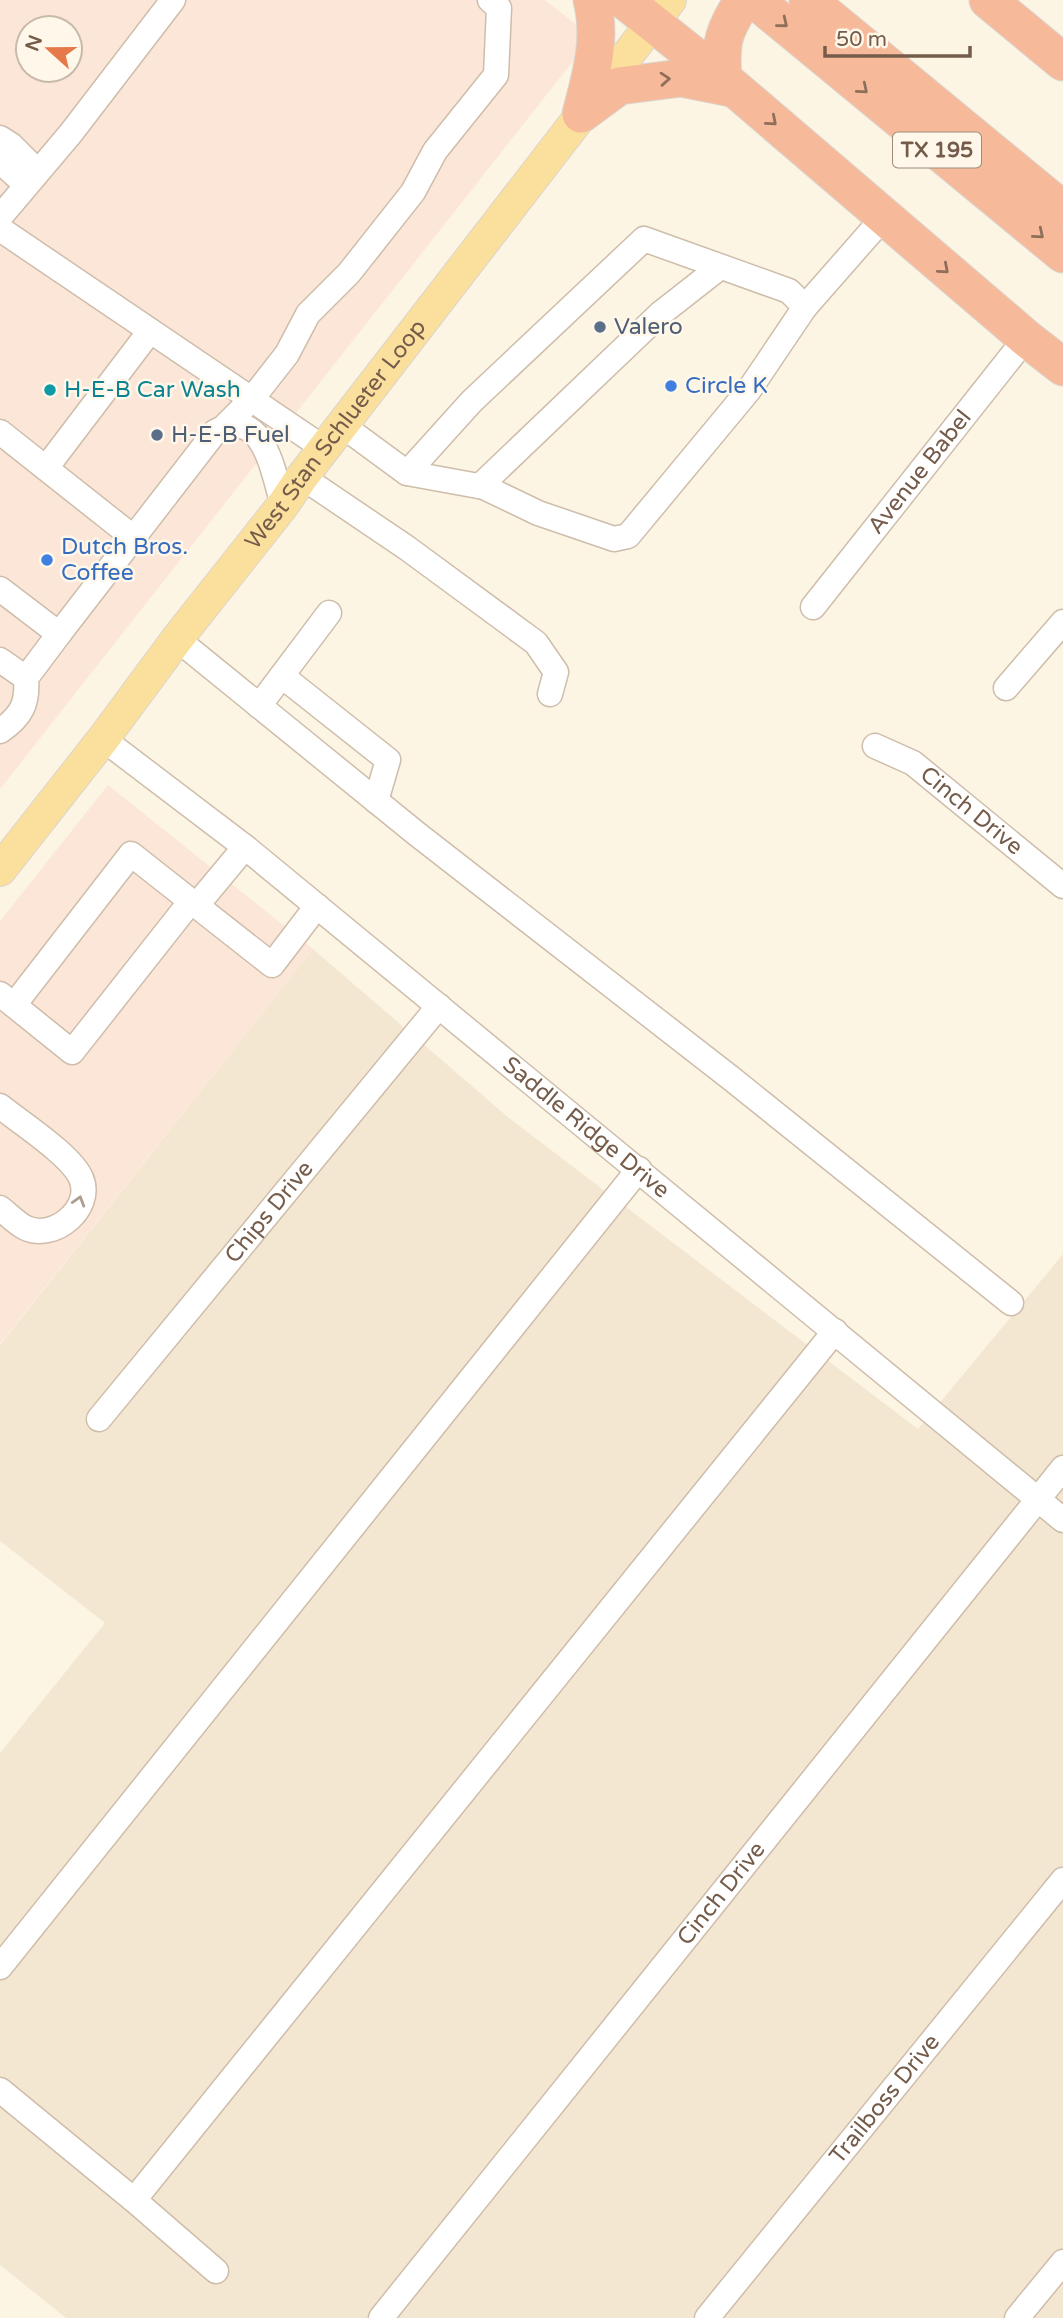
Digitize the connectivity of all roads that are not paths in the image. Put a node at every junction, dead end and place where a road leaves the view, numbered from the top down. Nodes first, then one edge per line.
1 (173, 0) edge
2 (490, 0) edge
3 (592, 0) edge
4 (624, 0) edge
5 (743, 0) edge
6 (755, 0) edge
7 (988, 0) edge
8 (661, 11) edge
9 (817, 22) edge
10 (1063, 62) edge
11 (728, 84) junction
12 (581, 114) junction
13 (0, 138) edge
14 (0, 161) edge
15 (31, 178) junction
16 (1063, 210) edge
17 (0, 217) edge
18 (884, 217) junction
19 (0, 229) edge
20 (1063, 254) edge
21 (720, 267) junction
22 (806, 307) junction
23 (150, 331) junction
24 (1026, 338) junction
25 (1063, 368) edge
26 (251, 400) junction
27 (226, 425) junction
28 (0, 432) edge
29 (334, 437) junction
30 (46, 468) junction
31 (407, 473) junction
32 (302, 477) junction
33 (480, 486) junction
34 (283, 505) junction
35 (134, 538) junction
36 (0, 589) edge
37 (813, 607) dead end
38 (329, 613) dead end
39 (1063, 622) edge
40 (59, 634) junction
41 (177, 639) junction
42 (1, 666) edge
43 (282, 676) junction
44 (26, 678) junction
45 (1006, 688) dead end
46 (550, 694) dead end
47 (259, 706) junction
48 (1, 725) edge
49 (103, 739) junction
50 (875, 746) dead end
51 (376, 801) junction
52 (244, 847) junction
53 (0, 870) edge
54 (1063, 886) edge
55 (194, 904) junction
56 (317, 906) junction
57 (7, 1000) edge
58 (439, 1006) junction
59 (0, 1106) edge
60 (639, 1170) junction
61 (0, 1208) edge
62 (1011, 1303) dead end
63 (835, 1331) junction
64 (100, 1419) dead end
65 (1063, 1468) edge
66 (1038, 1499) junction
67 (1063, 1520) edge
68 (1063, 1880) edge
69 (0, 1967) edge
70 (0, 2090) edge
71 (134, 2200) junction
72 (1063, 2262) edge
73 (216, 2271) dead end
74 (381, 2318) edge
75 (708, 2318) edge
76 (1017, 2318) edge

1 - 15 street
2 - 26 street
3 - 12 highway
4 - 8 highway
5 - 11 highway
6 -> 9 highway, TX 195
7 - 10 highway
8 - 11 highway
8 - 12 main road, West Stan Schlueter Loop
9 - 16 highway, TX 195
9 -> 20 highway, TX 195
12 -> 11 highway
11 -> 18 highway
12 - 29 main road, West Stan Schlueter Loop
13 - 15 street
14 - 15 street
15 - 17 street
18 - 22 street
18 -> 24 highway
19 - 23 street
21 - 22 street
21 - 31 street
21 - 33 street
22 - 33 street
23 - 26 street
23 - 30 street
24 - 25 highway
24 - 37 street, Avenue Babel
26 - 27 street
26 - 29 street
27 - 34 street
27 - 35 street
28 - 30 street
29 - 31 street
29 - 32 main road, West Stan Schlueter Loop
30 - 35 street
31 - 33 street
32 - 34 main road, West Stan Schlueter Loop
32 - 46 street
34 - 41 main road, West Stan Schlueter Loop
35 - 40 street
36 - 40 street
38 - 43 street
39 - 45 street
40 - 44 street
41 - 47 street
41 - 49 main road, West Stan Schlueter Loop
42 - 44 street
43 - 47 street
43 - 51 street
44 - 48 street
47 - 51 street
49 - 52 street, Saddle Ridge Drive
49 - 53 main road, West Stan Schlueter Loop
50 - 54 street, Cinch Drive
51 - 62 street
52 - 55 street
52 - 56 street, Saddle Ridge Drive
55 - 56 street
55 - 57 street
55 - 57 street
56 - 58 street, Saddle Ridge Drive
58 - 60 street, Saddle Ridge Drive
58 - 64 street, Chips Drive
61 -> 59 street
60 - 63 street, Saddle Ridge Drive
60 - 69 street
63 - 66 street, Saddle Ridge Drive
63 - 71 street
65 - 66 street, Cinch Drive
66 - 67 street, Saddle Ridge Drive
66 - 74 street, Cinch Drive
68 - 75 street, Trailboss Drive
70 - 71 street
71 - 73 street
72 - 76 street

